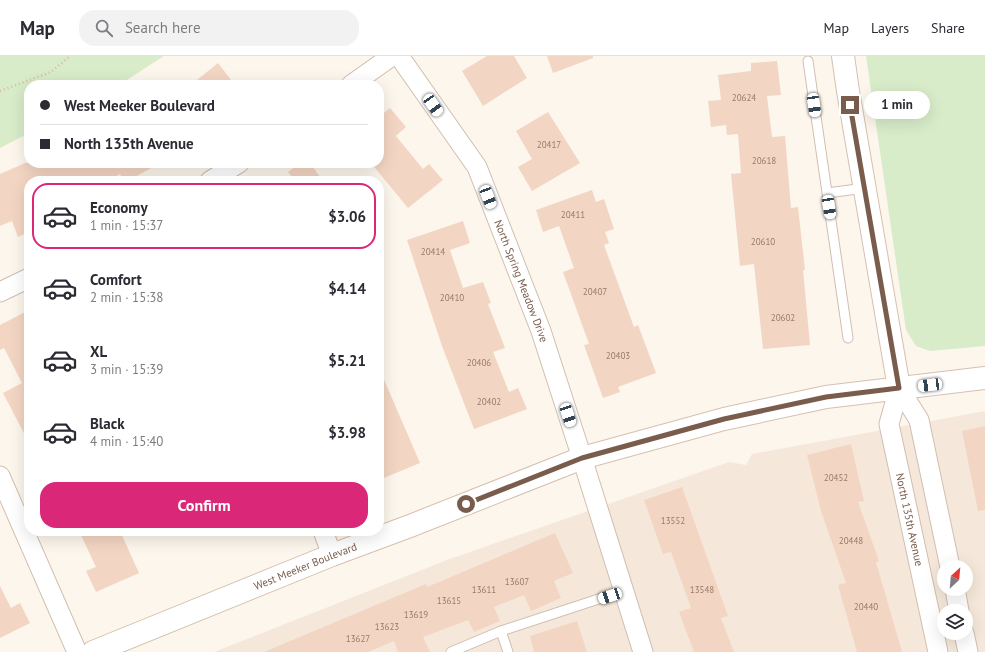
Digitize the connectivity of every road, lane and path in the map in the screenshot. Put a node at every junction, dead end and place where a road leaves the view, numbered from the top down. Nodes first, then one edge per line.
1 (70, 56) edge
2 (392, 56) edge
3 (398, 56) edge
4 (843, 56) edge
5 (808, 61) dead end
6 (30, 80) edge
7 (358, 80) edge
8 (24, 82) edge
9 (0, 91) edge
10 (231, 168) edge
11 (218, 176) edge
12 (865, 188) junction
13 (827, 193) junction
14 (24, 280) edge
15 (0, 292) edge
16 (848, 338) dead end
17 (985, 378) edge
18 (899, 388) junction
19 (582, 458) junction
20 (0, 476) edge
21 (24, 531) edge
22 (384, 535) edge
23 (26, 536) edge
24 (325, 536) edge
25 (382, 536) edge
26 (332, 555) junction
27 (949, 560) edge
28 (623, 591) junction
29 (501, 631) junction
30 (965, 640) edge
31 (105, 650) edge
32 (77, 652) edge
33 (451, 652) edge
34 (508, 652) edge
35 (643, 652) edge
36 (938, 652) edge
37 (968, 652) edge

1 - 6 path
2 - 7 street
3 - 19 street, North Spring Meadow Drive
4 - 12 street, North 135th Avenue
5 - 13 lane
8 - 9 path
10 - 11 street
12 - 13 lane
12 - 18 street, North 135th Avenue
13 - 16 lane
14 - 15 street
17 - 18 street, West Meeker Boulevard
18 - 19 street, West Meeker Boulevard
18 - 27 street, North 135th Avenue
18 - 36 street, North 135th Avenue
19 - 22 street, West Meeker Boulevard
19 - 28 street, North Spring Meadow Drive
20 - 21 street
23 - 32 street
24 - 26 street
25 - 26 street, West Meeker Boulevard
26 - 31 street, West Meeker Boulevard
28 - 29 lane
28 - 35 street, North Spring Meadow Drive
29 - 33 lane
29 - 34 lane
30 - 37 street

